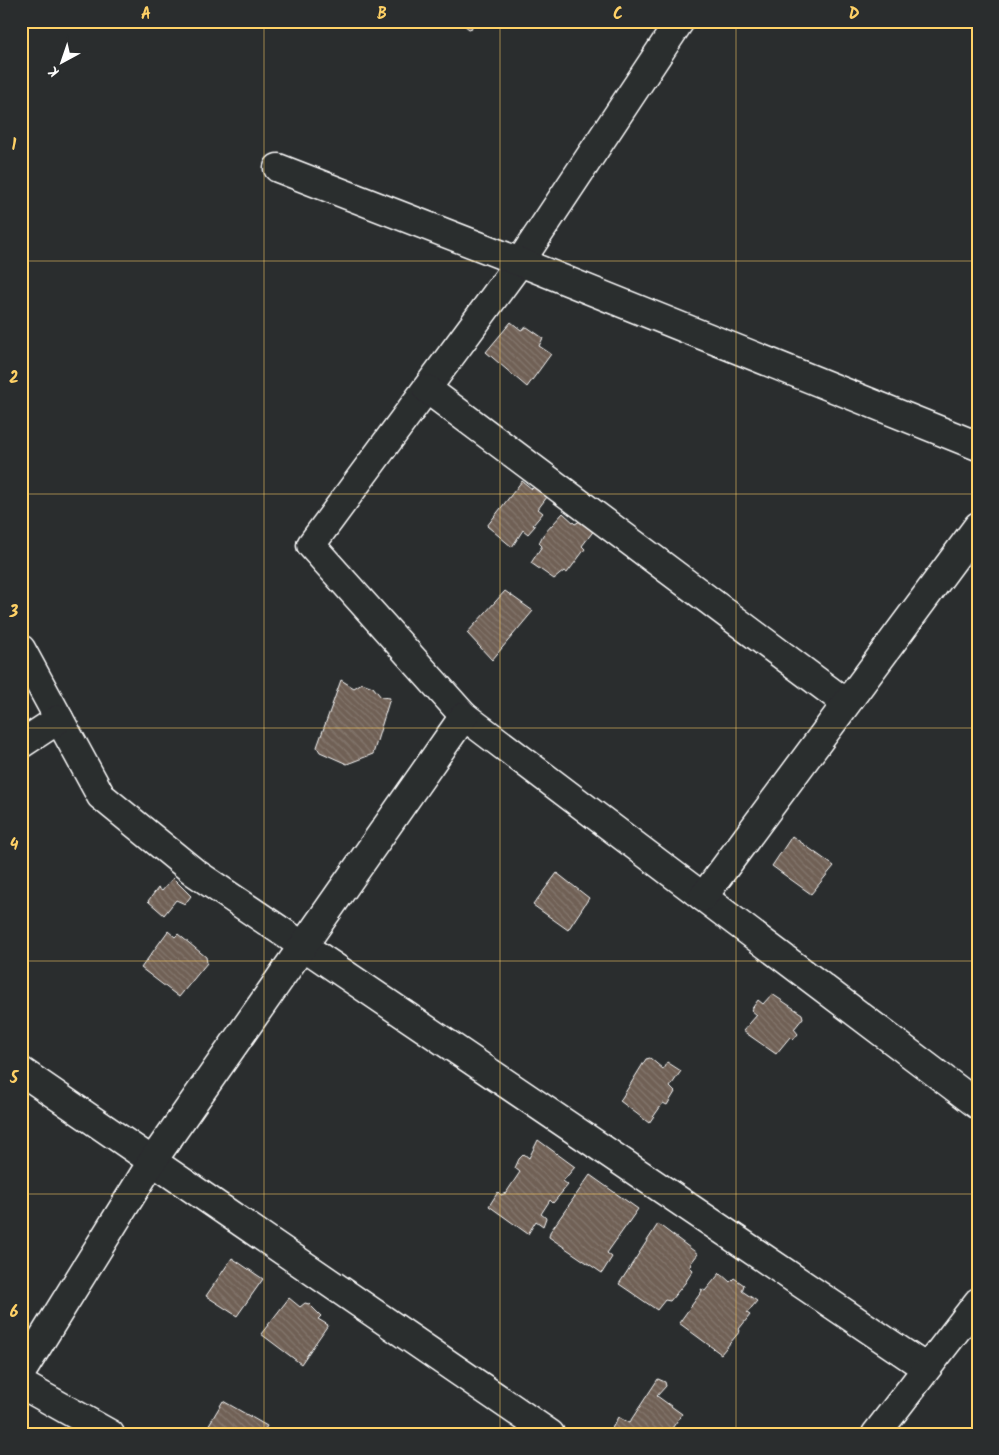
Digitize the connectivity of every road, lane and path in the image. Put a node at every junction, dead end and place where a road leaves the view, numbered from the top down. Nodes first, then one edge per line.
1 (680, 21) edge
2 (278, 168) dead end
3 (520, 262) junction
4 (427, 389) junction
5 (978, 446) edge
6 (978, 526) edge
7 (21, 649) edge
8 (846, 703) junction
9 (464, 716) junction
10 (59, 719) junction
11 (21, 744) edge
12 (703, 897) junction
13 (306, 945) junction
14 (21, 1070) edge
15 (978, 1105) edge
16 (153, 1160) junction
17 (978, 1302) edge
18 (926, 1368) junction
19 (21, 1373) edge
20 (21, 1384) edge
21 (110, 1434) edge
22 (550, 1434) edge
23 (876, 1434) edge

1 - 3 street
2 - 3 street
3 - 4 street
3 - 5 street
4 - 8 street
4 - 9 street
6 - 8 street
7 - 10 street
8 - 12 street
9 - 12 street
9 - 13 street
10 - 11 street
10 - 13 street
12 - 15 street
13 - 16 street
13 - 18 street
14 - 16 street
16 - 19 street
16 - 22 street
17 - 18 street
18 - 23 street
20 - 21 street

